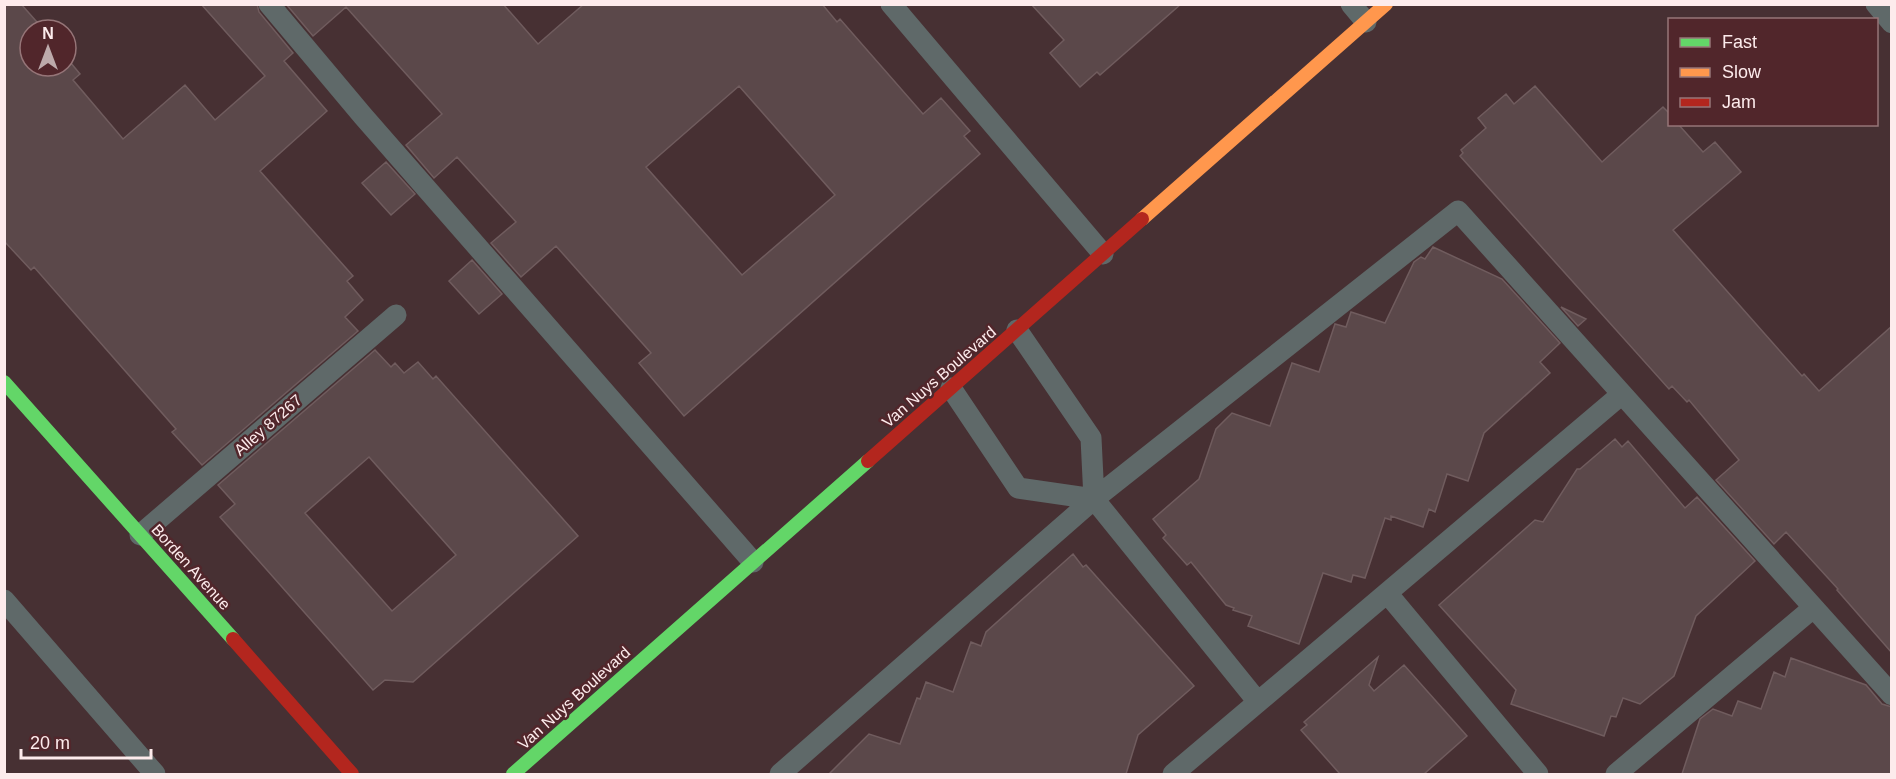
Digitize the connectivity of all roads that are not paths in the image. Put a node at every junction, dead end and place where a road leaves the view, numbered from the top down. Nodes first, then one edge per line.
1 (268, 4) edge
2 (891, 4) edge
3 (1351, 4) edge
4 (1386, 4) edge
5 (1876, 4) edge
6 (1366, 22) junction
7 (1892, 22) edge
8 (1103, 254) junction
9 (396, 315) dead end
10 (1017, 330) junction
11 (4, 382) edge
12 (951, 388) junction
13 (1622, 394) junction
14 (1094, 498) junction
15 (140, 535) junction
16 (753, 562) junction
17 (1387, 593) junction
18 (4, 600) edge
19 (1813, 608) junction
20 (1892, 695) edge
21 (1258, 702) junction
22 (155, 774) edge
23 (352, 774) edge
24 (513, 774) edge
25 (780, 774) edge
26 (1173, 774) edge
27 (1538, 774) edge
28 (1616, 774) edge

1 - 16 lane
2 - 8 lane
3 - 6 lane
4 - 6 main road, Van Nuys Boulevard
5 - 7 lane
6 - 8 main road, Van Nuys Boulevard
8 - 10 main road, Van Nuys Boulevard
9 - 15 lane, Alley 87267
10 - 12 main road, Van Nuys Boulevard
10 - 14 lane
11 - 15 main road, Borden Avenue
12 - 14 lane
12 - 16 main road, Van Nuys Boulevard
13 - 14 lane
13 - 17 lane
13 - 19 lane
14 - 21 lane
14 - 25 lane
15 - 23 main road, Borden Avenue
16 - 24 main road, Van Nuys Boulevard
17 - 21 lane
17 - 27 lane
18 - 22 lane
19 - 20 lane
19 - 28 lane
21 - 26 lane

